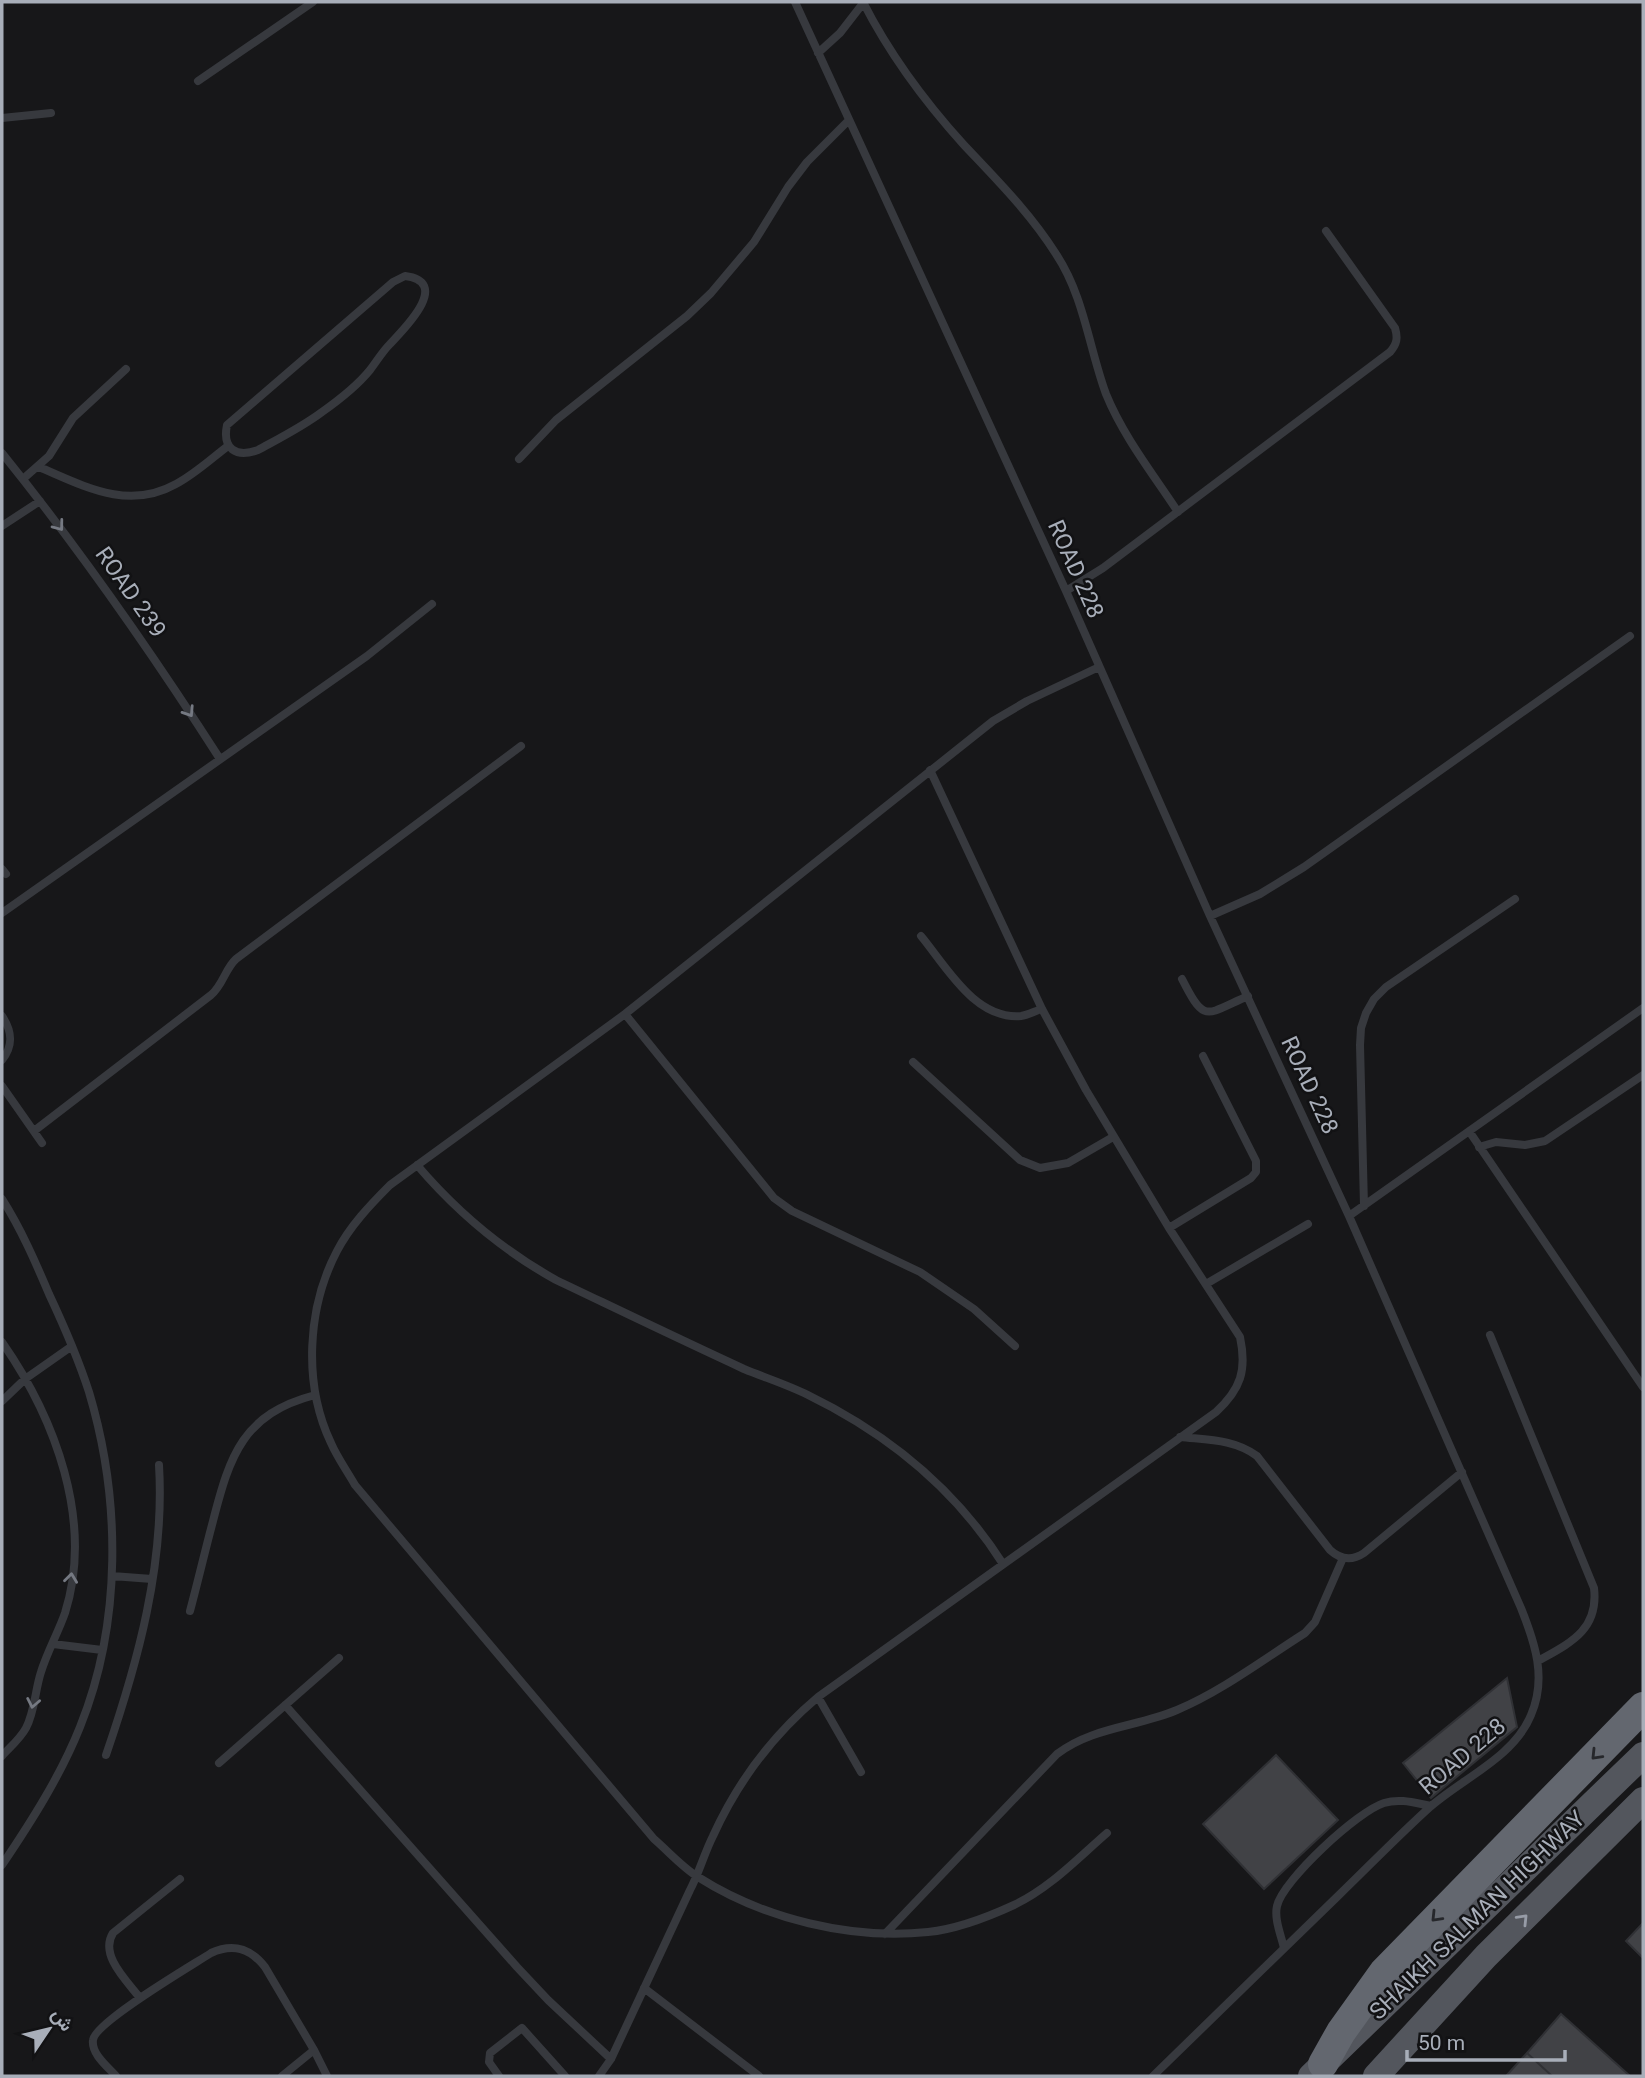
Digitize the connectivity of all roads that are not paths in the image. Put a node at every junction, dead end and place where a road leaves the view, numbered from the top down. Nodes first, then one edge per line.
1 (313, 2) edge
2 (795, 2) edge
3 (864, 2) edge
4 (818, 53) junction
5 (198, 81) dead end
6 (51, 113) dead end
7 (2, 118) edge
8 (848, 121) junction
9 (1326, 231) dead end
10 (126, 369) dead end
11 (228, 446) junction
12 (2, 453) edge
13 (519, 458) dead end
14 (39, 467) junction
15 (23, 479) junction
16 (40, 500) junction
17 (1178, 512) junction
18 (2, 526) edge
19 (1066, 591) junction
20 (432, 604) dead end
21 (1630, 636) dead end
22 (1099, 667) junction
23 (521, 746) dead end
24 (219, 760) junction
25 (930, 770) junction
26 (1515, 899) dead end
27 (2, 913) edge
28 (1210, 916) junction
29 (921, 936) dead end
30 (1182, 979) dead end
31 (1248, 996) junction
32 (1643, 1008) edge
33 (1042, 1009) junction
34 (625, 1014) junction
35 (2, 1016) edge
36 (1203, 1056) dead end
37 (2, 1060) edge
38 (913, 1062) dead end
39 (1643, 1075) edge
40 (2, 1086) edge
41 (34, 1131) junction
42 (1469, 1131) junction
43 (1113, 1137) junction
44 (42, 1143) dead end
45 (1479, 1147) junction
46 (417, 1165) junction
47 (2, 1199) edge
48 (1364, 1206) junction
49 (1349, 1216) junction
50 (1308, 1224) dead end
51 (1168, 1228) junction
52 (1206, 1284) junction
53 (1490, 1335) dead end
54 (2, 1342) edge
55 (72, 1346) junction
56 (1015, 1346) dead end
57 (25, 1379) junction
58 (1643, 1387) edge
59 (315, 1395) junction
60 (2, 1401) edge
61 (1180, 1437) junction
62 (159, 1465) dead end
63 (1462, 1472) junction
64 (1343, 1558) junction
65 (1003, 1564) junction
66 (112, 1576) junction
67 (152, 1578) junction
68 (190, 1611) dead end
69 (53, 1644) junction
70 (102, 1650) junction
71 (339, 1658) dead end
72 (1538, 1661) junction
73 (818, 1697) junction
74 (285, 1705) junction
75 (1643, 1707) edge
76 (106, 1755) dead end
77 (1643, 1755) edge
78 (2, 1756) edge
79 (219, 1763) dead end
80 (861, 1772) dead end
81 (1643, 1800) edge
82 (1431, 1806) junction
83 (1107, 1833) dead end
84 (2, 1865) edge
85 (697, 1876) junction
86 (180, 1879) dead end
87 (885, 1934) junction
88 (1284, 1948) junction
89 (644, 1988) junction
90 (140, 1998) junction
91 (314, 2050) junction
92 (611, 2059) junction
93 (1317, 2070) edge
94 (116, 2076) edge
95 (282, 2076) edge
96 (327, 2076) edge
97 (499, 2076) edge
98 (565, 2076) edge
99 (598, 2076) edge
100 (759, 2076) edge
101 (1153, 2076) edge
102 (1376, 2076) edge

1 - 5 lane
2 - 4 lane, ROAD 228
3 - 4 lane
3 - 17 lane
4 - 8 lane, ROAD 228
6 - 7 lane
8 - 13 lane
8 - 19 lane, ROAD 228
9 - 17 lane
10 - 14 lane
11 - 11 lane
11 - 14 lane
12 - 15 lane, ROAD 239
14 - 15 lane
15 - 16 lane, ROAD 239
16 - 18 lane
16 -> 24 lane, ROAD 239
17 - 19 lane
19 - 22 lane, ROAD 228
20 - 24 lane
21 - 28 lane
22 - 25 lane
22 - 28 lane, ROAD 228
23 - 41 lane
24 - 27 lane
25 - 33 lane
25 - 34 lane
26 - 48 lane
28 - 31 lane, ROAD 228
29 - 33 lane
30 - 31 lane
31 - 49 lane, ROAD 228
32 - 42 lane
33 - 43 lane
34 - 46 lane
34 - 56 lane
35 - 37 lane
36 - 51 lane
38 - 43 lane
39 - 45 lane
40 - 41 lane
41 - 44 lane
42 - 45 lane
42 - 48 lane
43 - 51 lane
45 - 58 lane
46 - 59 lane
46 - 65 lane
47 - 55 lane
48 - 49 lane
49 - 63 lane, ROAD 228
50 - 52 lane
51 - 52 lane
52 - 61 lane
53 - 72 lane
54 - 57 lane
55 - 57 lane
55 - 66 lane
57 - 60 lane
69 -> 57 lane
59 - 68 lane
59 - 85 lane
61 - 64 lane
61 - 65 lane
62 - 67 lane
63 - 64 lane
63 - 72 lane, ROAD 228
64 - 87 lane
65 - 73 lane
66 - 67 lane
66 - 70 lane
67 - 76 lane
69 - 70 lane
69 -> 78 lane
70 - 84 lane
71 - 74 lane
72 - 82 lane, ROAD 228
73 - 80 lane
73 - 85 lane
74 - 79 lane
74 - 92 lane
75 -> 93 highway
77 - 93 main road, SHAIKH SALMAN HIGHWAY
102 -> 81 main road, SHAIKH SALMAN HIGHWAY
82 - 88 lane, ROAD 228
82 - 88 lane
83 - 87 lane
85 - 87 lane
85 - 89 lane
86 - 90 lane
88 - 101 lane, ROAD 228
89 - 92 lane
89 - 100 lane
90 - 91 lane
90 - 94 lane
91 - 95 lane
91 - 96 lane
92 - 99 lane
97 - 98 lane

